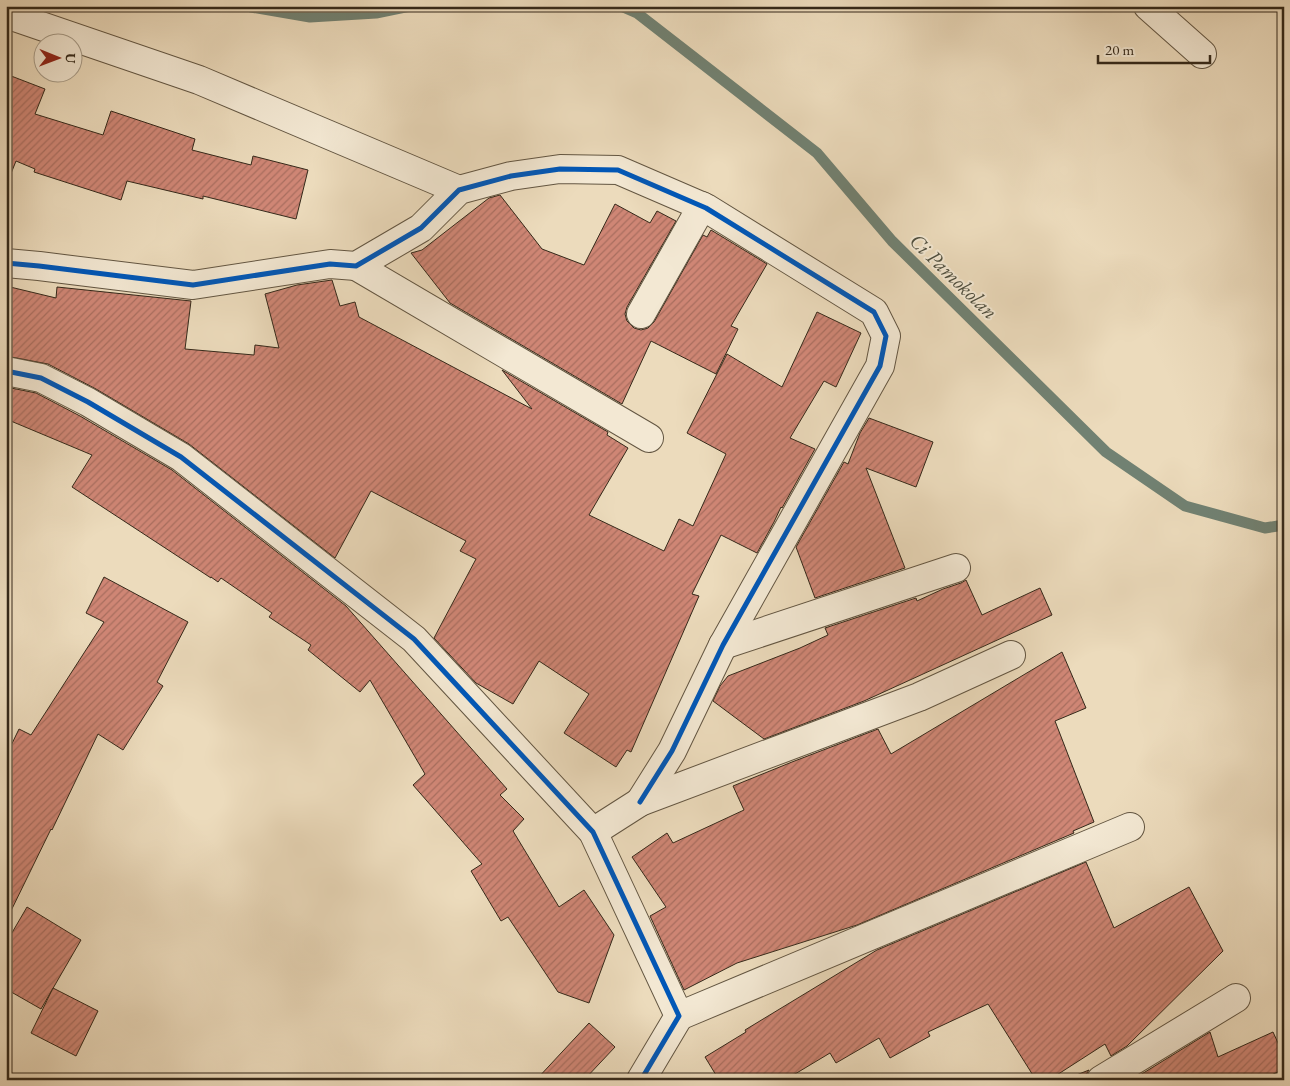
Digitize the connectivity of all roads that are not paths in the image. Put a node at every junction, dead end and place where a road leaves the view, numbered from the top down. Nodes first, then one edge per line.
1 (1148, 6) edge
2 (6, 14) edge
3 (1202, 54) dead end
4 (459, 190) junction
5 (702, 206) junction
6 (6, 263) edge
7 (356, 266) junction
8 (641, 314) dead end
9 (6, 371) edge
10 (649, 438) dead end
11 (956, 568) dead end
12 (723, 645) junction
13 (1011, 655) dead end
14 (640, 802) junction
15 (1130, 827) dead end
16 (593, 832) junction
17 (1236, 998) dead end
18 (679, 1016) junction
19 (641, 1080) edge
20 (1101, 1080) edge

1 - 3 street
2 - 4 street
4 - 5 street
4 - 7 street
5 - 8 street
5 - 12 street
6 - 7 street
7 - 10 street
9 - 16 street
11 - 12 street
12 - 14 street
13 - 14 street
14 - 16 street
15 - 18 street
16 - 18 street
17 - 20 street
18 - 19 street

